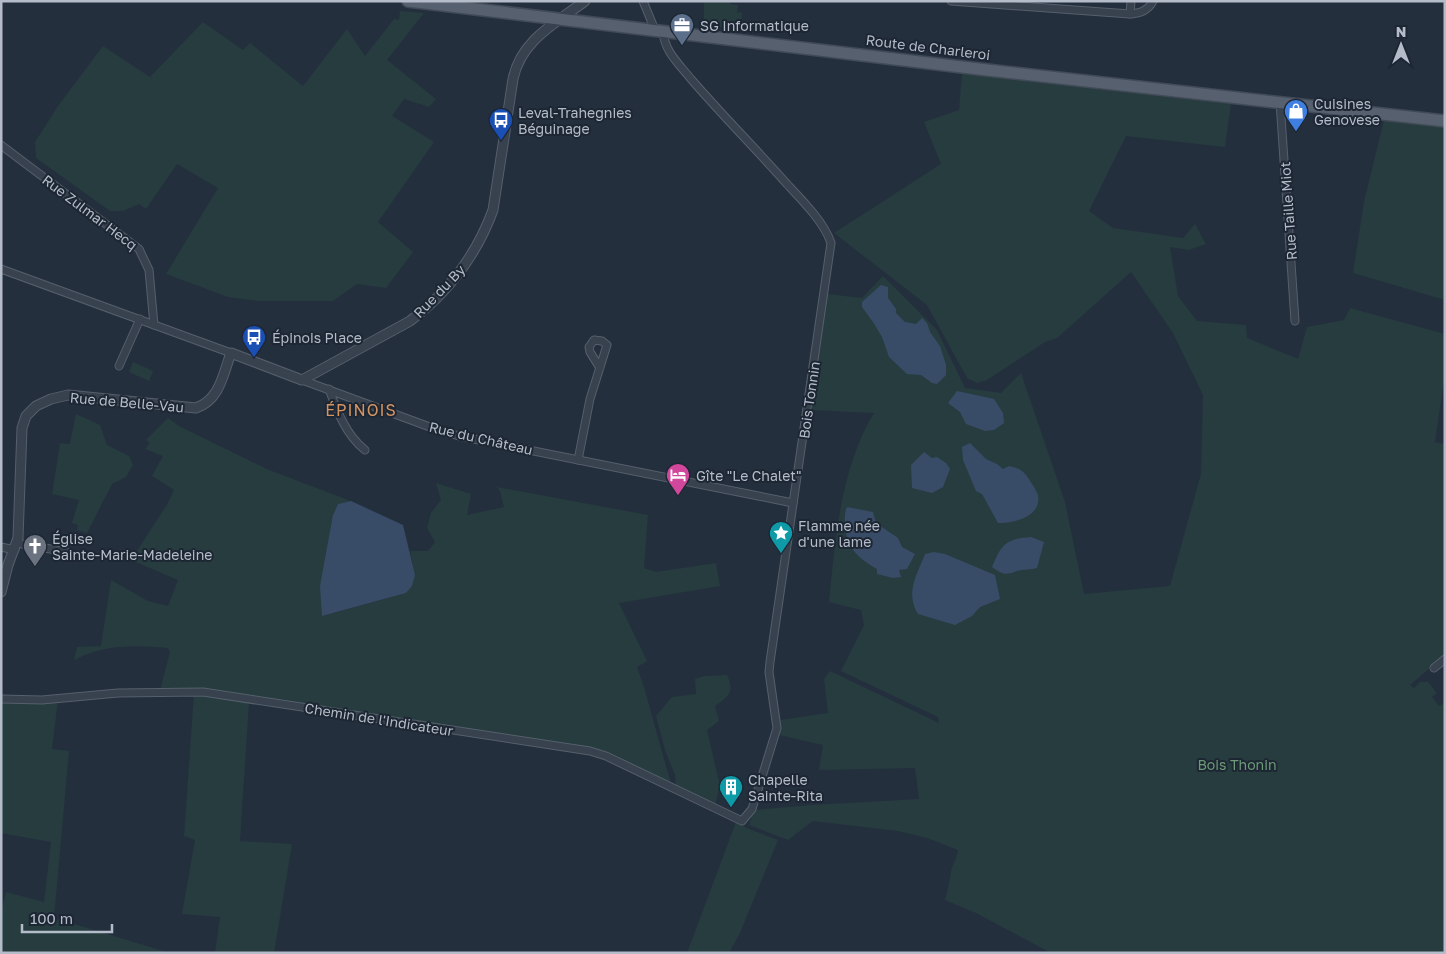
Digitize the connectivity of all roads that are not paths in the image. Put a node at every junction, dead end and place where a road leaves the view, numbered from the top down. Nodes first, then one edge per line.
1 (408, 1) edge
2 (585, 1) edge
3 (644, 1) edge
4 (951, 1) edge
5 (1131, 1) edge
6 (1153, 1) edge
7 (1130, 14) junction
8 (558, 18) junction
9 (659, 30) junction
10 (1280, 102) junction
11 (1445, 121) edge
12 (1, 145) edge
13 (1, 269) edge
14 (140, 319) junction
15 (1295, 321) dead end
16 (154, 325) junction
17 (231, 353) junction
18 (119, 366) dead end
19 (600, 368) dead end
20 (302, 380) junction
21 (329, 389) junction
22 (365, 450) dead end
23 (578, 460) junction
24 (793, 503) junction
25 (16, 546) junction
26 (1, 547) edge
27 (67, 552) dead end
28 (1, 592) edge
29 (1445, 658) edge
30 (1434, 668) dead end
31 (1, 699) edge
32 (742, 822) joint

1 - 8 main road, Route de Charleroi
2 - 8 street, Rue du By
3 - 9 street, Bois Tonnin
4 - 7 street
5 - 7 street
6 - 7 street
8 - 9 main road, Route de Charleroi
8 - 20 street, Rue du By
9 - 10 main road, Route de Charleroi
9 - 24 street, Bois Tonnin
10 - 11 main road, Route de Charleroi
10 - 15 street, Rue Taille Miot
12 - 16 street, Rue Zulmar Hecq
13 - 14 street
14 - 16 street
14 - 18 street
16 - 17 street
17 - 20 street
17 - 25 street, Rue de Belle-Vau
19 - 23 street
20 - 21 street, Rue du Château
21 - 22 street
21 - 23 street, Rue du Château
23 - 24 street, Rue du Château
24 - 32 street, Bois Tonnin
25 - 26 street
25 - 27 street
25 - 28 street, Rue de Belle-Vau
29 - 30 street
31 - 32 street, Chemin de l'Indicateur

